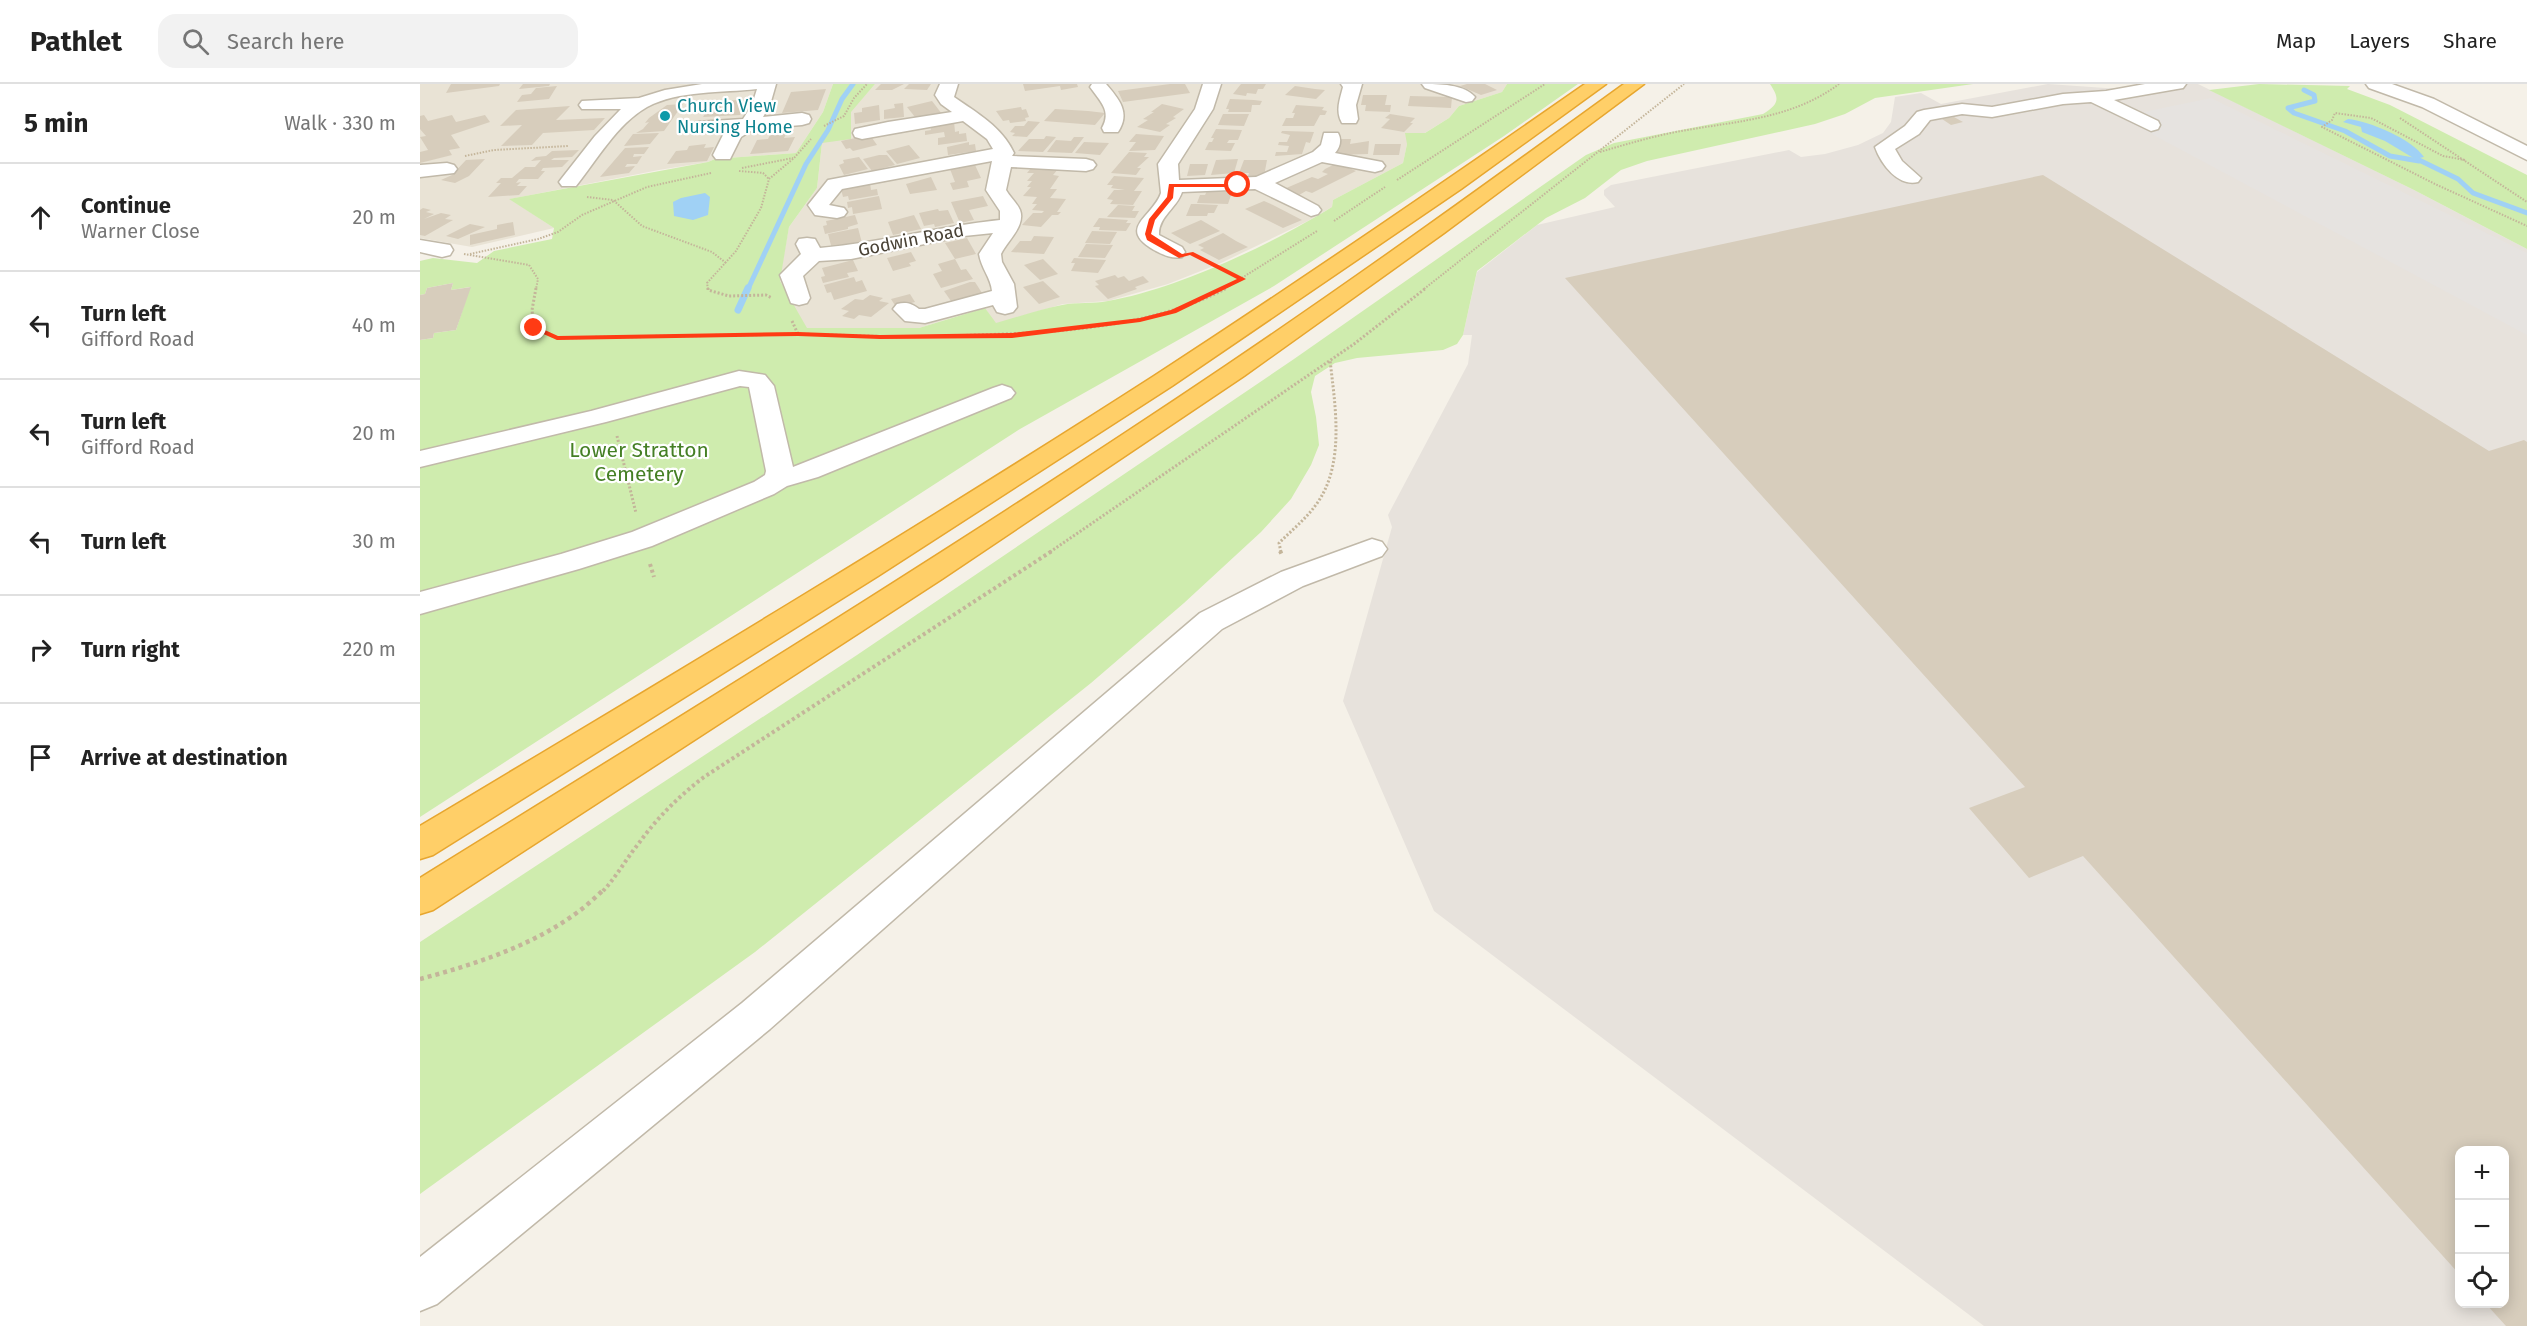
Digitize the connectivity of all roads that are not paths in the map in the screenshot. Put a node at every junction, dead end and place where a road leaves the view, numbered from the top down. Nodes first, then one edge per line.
1 (757, 84) edge
2 (767, 84) edge
3 (949, 84) edge
4 (1212, 84) edge
5 (1352, 84) edge
6 (1372, 84) edge
7 (1431, 84) edge
8 (1597, 84) edge
9 (1635, 84) edge
10 (2177, 84) edge
11 (2375, 84) edge
12 (2402, 84) edge
13 (1096, 90) edge
14 (581, 97) dead end
15 (1466, 97) dead end
16 (2094, 97) junction
17 (2428, 103) junction
18 (641, 104) junction
19 (1992, 112) junction
20 (965, 115) junction
21 (802, 119) dead end
22 (1349, 119) dead end
23 (749, 124) junction
24 (2151, 125) dead end
25 (697, 128) dead end
26 (1111, 128) dead end
27 (1967, 129) dead end
28 (1912, 130) junction
29 (1939, 132) dead end
30 (862, 133) dead end
31 (1331, 135) dead end
32 (2527, 154) edge
33 (723, 155) dead end
34 (1320, 156) junction
35 (1004, 157) junction
36 (1086, 165) dead end
37 (1375, 166) dead end
38 (447, 169) dead end
39 (420, 171) edge
40 (1911, 178) dead end
41 (569, 182) dead end
42 (1259, 183) junction
43 (1171, 186) junction
44 (831, 191) dead end
45 (1311, 210) dead end
46 (1009, 225) junction
47 (420, 246) edge
48 (442, 250) road end
49 (1174, 252) road end
50 (800, 298) dead end
51 (905, 309) dead end
52 (1002, 393) dead end
53 (420, 459) edge
54 (777, 480) junction
55 (1372, 549) dead end
56 (420, 603) edge
57 (420, 844) edge
58 (420, 898) edge
59 (420, 1287) edge

1 - 18 street
2 - 23 street
3 - 20 street
4 - 43 street
5 - 6 street
5 - 22 street
7 - 15 street
8 - 57 highway
9 - 58 highway
10 - 16 street
11 - 17 street
12 - 17 street
13 - 26 street
14 - 18 street
16 - 19 street
16 - 24 street
17 - 32 street
18 - 41 street
19 - 27 street
19 - 28 street
20 - 30 street
20 - 35 street
21 - 23 street
23 - 25 street
23 - 33 street
28 - 29 street
28 - 40 street
31 - 34 street
34 - 37 street
34 - 42 street
35 - 36 street
35 - 44 street
35 - 46 street
38 - 39 street
42 - 43 street
42 - 45 street
43 - 49 street
46 - 50 street, Godwin Road
46 - 51 street, Godwin Road
47 - 48 street
52 - 54 street
53 - 54 street
54 - 56 street
55 - 59 street

